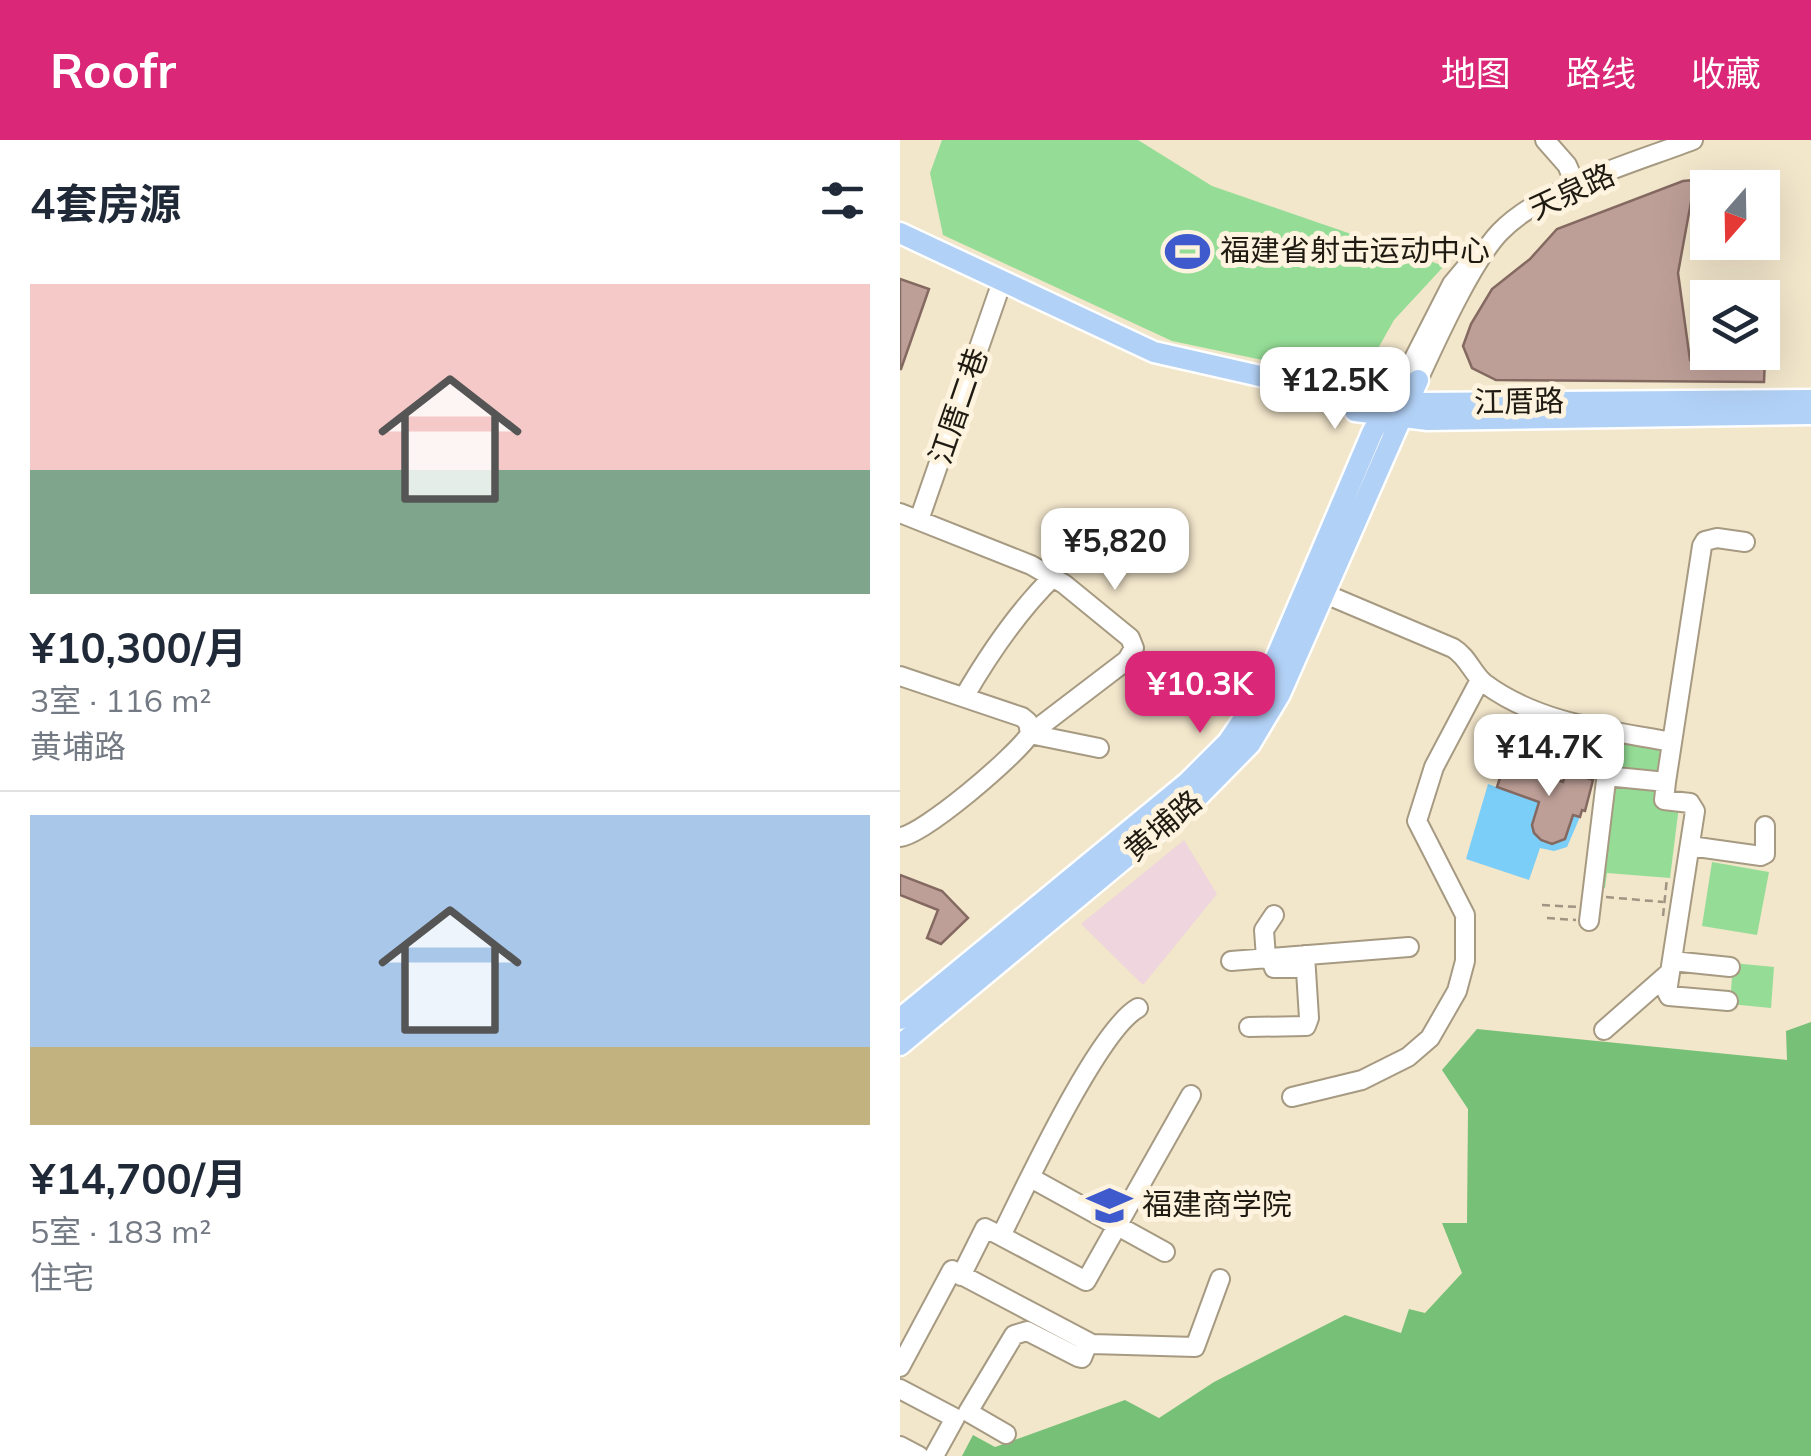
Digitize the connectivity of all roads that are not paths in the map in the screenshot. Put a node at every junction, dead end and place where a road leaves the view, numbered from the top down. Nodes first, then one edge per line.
1 (1545, 140) edge
2 (1693, 140) edge
3 (1576, 186) junction
4 (900, 232) edge
5 (900, 246) edge
6 (998, 292) junction
7 (1411, 380) joint
8 (1811, 400) edge
9 (1395, 410) junction
10 (1811, 414) edge
11 (900, 513) edge
12 (919, 520) junction
13 (1745, 542) dead end
14 (1053, 578) junction
15 (1322, 594) junction
16 (900, 676) edge
17 (1480, 680) junction
18 (964, 697) junction
19 (1528, 710) junction
20 (1612, 731) junction
21 (1030, 734) junction
22 (1672, 742) junction
23 (1098, 748) dead end
24 (1588, 758) dead end
25 (1606, 776) junction
26 (1666, 782) junction
27 (1765, 826) dead end
28 (900, 837) edge
29 (1690, 846) junction
30 (1590, 908) road end
31 (1274, 915) dead end
32 (1409, 947) dead end
33 (1268, 958) junction
34 (1230, 961) dead end
35 (1305, 962) junction
36 (1671, 966) junction
37 (1730, 967) dead end
38 (1728, 1000) dead end
39 (1138, 1008) dead end
40 (900, 1020) edge
41 (1249, 1027) dead end
42 (1604, 1030) dead end
43 (900, 1045) edge
44 (1191, 1095) dead end
45 (1292, 1097) dead end
46 (1030, 1178) junction
47 (1118, 1226) junction
48 (1001, 1236) junction
49 (1164, 1252) dead end
50 (961, 1276) junction
51 (1220, 1279) dead end
52 (1088, 1343) junction
53 (900, 1367) edge
54 (900, 1390) edge
55 (1006, 1434) dead end
56 (900, 1446) edge
57 (918, 1456) edge
58 (934, 1456) edge

1 - 3 street
2 - 3 street, 天泉路
3 - 7 street, 天泉路
4 - 9 main road, 江厝路
5 - 6 main road, 江厝路
6 - 9 main road, 江厝路
6 - 12 street, 江厝二巷
7 - 9 main road, 黄埔路
8 - 9 main road, 江厝路
9 - 10 main road, 江厝路
9 - 15 main road, 黄埔路
9 - 40 main road, 黄埔路
11 - 12 street
12 - 14 street
13 - 22 street
14 - 18 street
14 - 21 street
15 - 17 street
15 - 43 main road, 黄埔路
16 - 18 street
17 - 19 street
17 - 45 street
18 - 21 street
19 - 20 street
19 - 24 street
20 - 22 street
20 - 25 street
21 - 23 street
21 - 28 street
22 - 26 street
25 - 26 street
25 - 30 street
26 - 29 street
27 - 29 street
29 - 36 street
31 - 33 street
32 - 35 street
33 - 34 street
33 - 35 street
35 - 41 street
36 - 37 street
36 - 38 street
36 - 42 street
39 - 46 street
44 - 47 street
46 - 47 street
46 - 48 street
47 - 48 street
47 - 49 street
48 - 50 street
50 - 52 street
50 - 53 street
51 - 52 street
52 - 55 street
54 - 58 street
56 - 57 street

